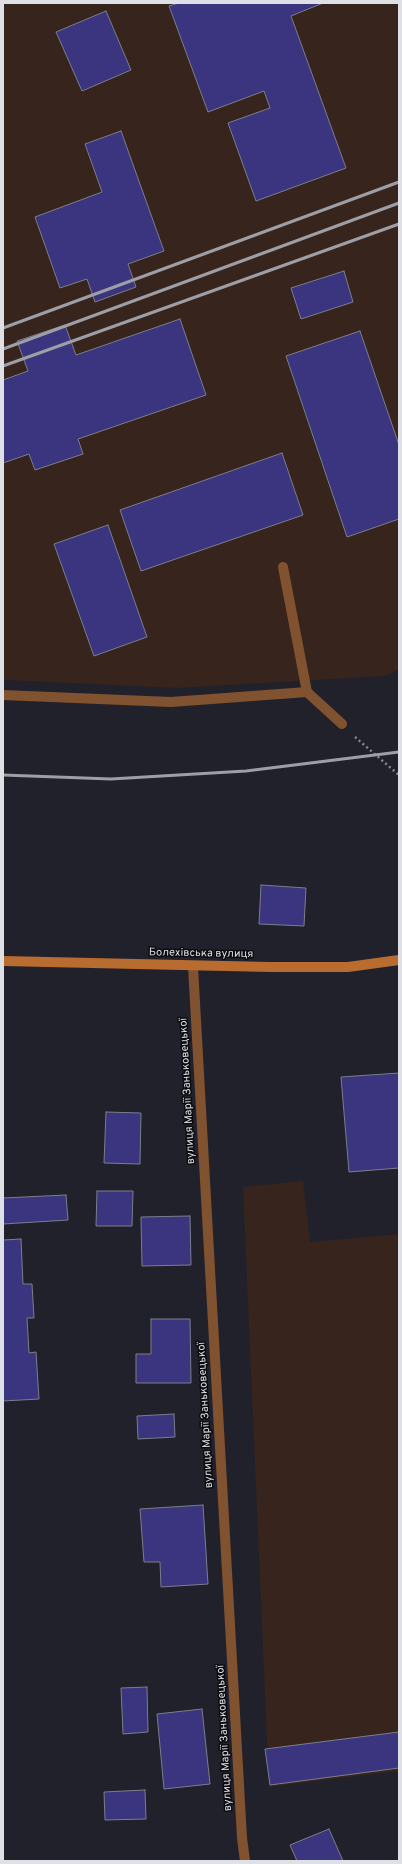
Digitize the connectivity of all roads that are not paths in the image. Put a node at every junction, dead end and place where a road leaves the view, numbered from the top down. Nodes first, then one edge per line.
1 (283, 566) dead end
2 (307, 692) junction
3 (3, 695) edge
4 (342, 724) road end
5 (399, 960) edge
6 (3, 961) edge
7 (193, 967) junction
8 (246, 1861) edge

1 - 2 street
2 - 3 street
2 - 4 street
5 - 7 main road, Болехівська вулиця
6 - 7 main road, Болехівська вулиця
7 - 8 street, вулиця Марії Заньковецької

